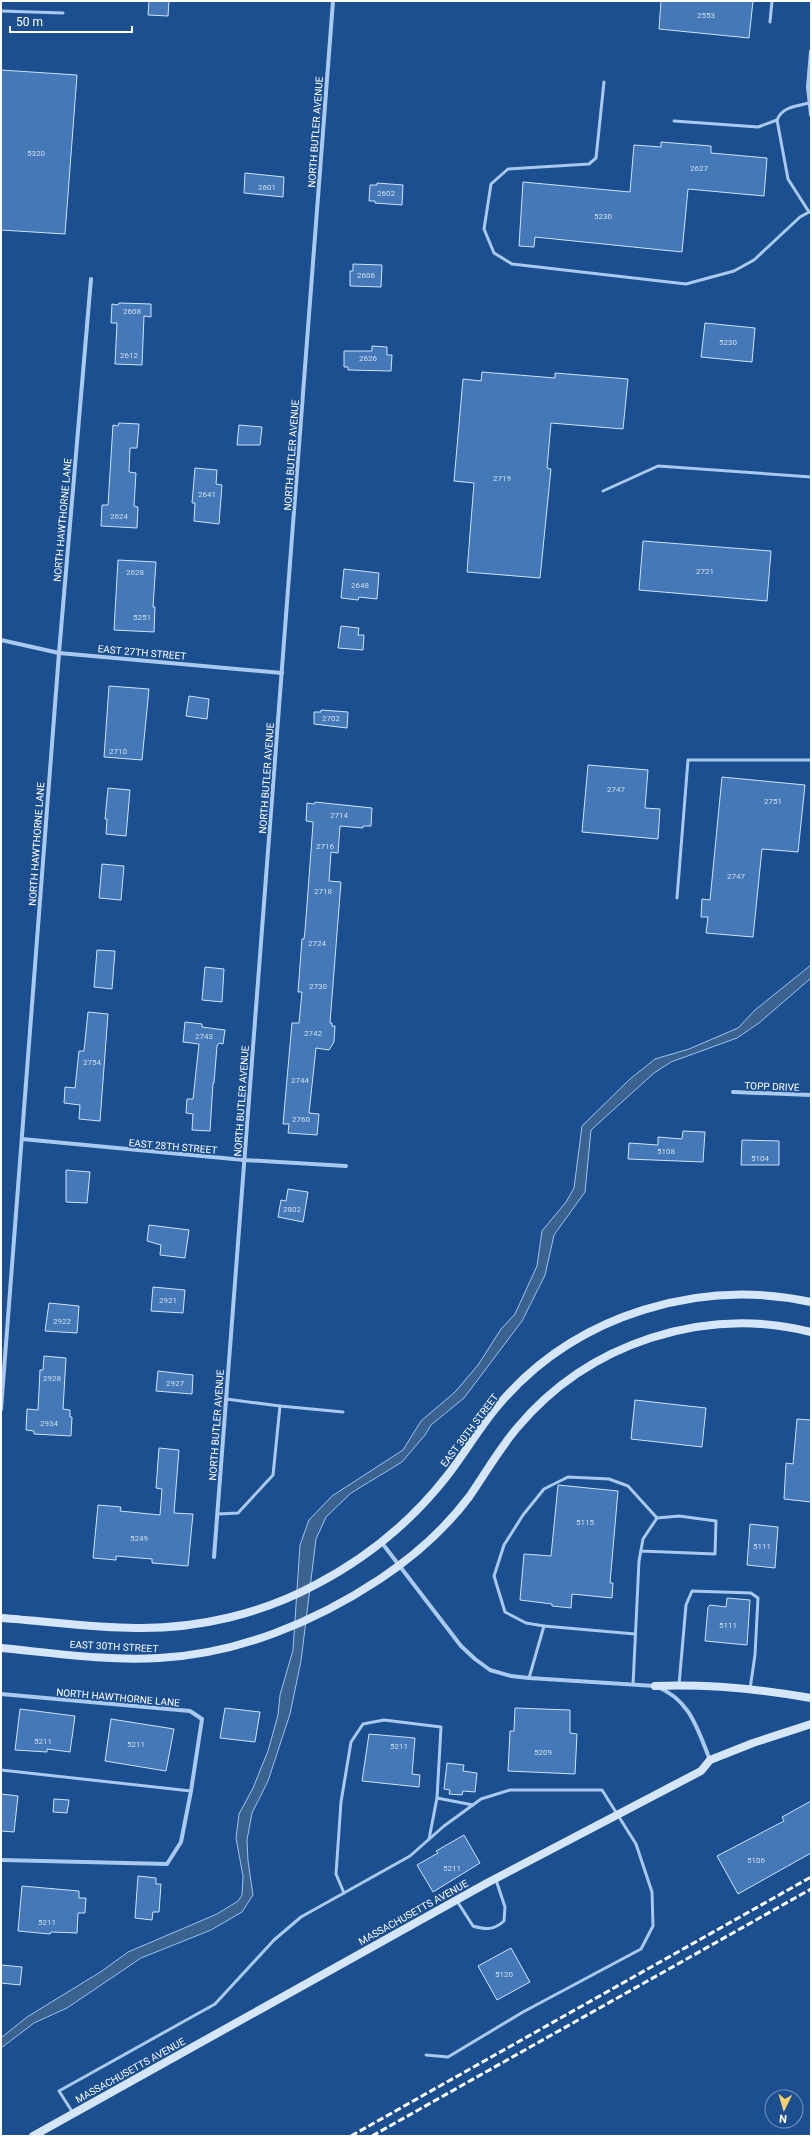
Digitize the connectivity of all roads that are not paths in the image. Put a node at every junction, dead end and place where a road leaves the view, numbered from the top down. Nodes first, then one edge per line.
1 (333, 1) edge
2 (772, 1) edge
3 (1, 11) edge
4 (63, 13) dead end
5 (770, 22) dead end
6 (811, 51) edge
7 (604, 82) dead end
8 (809, 103) junction
9 (811, 115) edge
10 (777, 120) junction
11 (674, 121) dead end
12 (810, 212) edge
13 (91, 279) dead end
14 (811, 477) edge
15 (603, 491) dead end
16 (1, 640) edge
17 (59, 653) junction
18 (282, 673) junction
19 (811, 760) edge
20 (677, 898) dead end
21 (733, 1092) dead end
22 (811, 1096) edge
23 (22, 1139) junction
24 (244, 1160) junction
25 (346, 1166) dead end
26 (811, 1302) edge
27 (811, 1332) edge
28 (226, 1399) junction
29 (280, 1406) junction
30 (1, 1410) edge
31 (343, 1412) dead end
32 (218, 1514) junction
33 (656, 1518) junction
34 (382, 1543) junction
35 (641, 1551) junction
36 (214, 1557) dead end
37 (398, 1566) junction
38 (1, 1618) edge
39 (544, 1626) junction
40 (635, 1634) junction
41 (1, 1648) edge
42 (529, 1678) junction
43 (633, 1685) junction
44 (680, 1685) junction
45 (655, 1686) junction
46 (750, 1691) junction
47 (1, 1694) edge
48 (811, 1698) edge
49 (811, 1724) edge
50 (710, 1760) junction
51 (1, 1770) edge
52 (191, 1791) junction
53 (437, 1798) junction
54 (472, 1805) junction
55 (616, 1814) junction
56 (430, 1839) junction
57 (1, 1860) edge
58 (495, 1879) junction
59 (344, 1893) junction
60 (456, 1900) junction
61 (426, 2055) dead end
62 (73, 2113) junction
63 (33, 2136) edge

1 - 18 street, NORTH BUTLER AVENUE
2 - 5 lane
3 - 4 lane
6 - 8 street
7 - 12 lane
8 - 9 street
8 - 10 lane
10 - 11 lane
10 - 12 lane
13 - 17 street, NORTH HAWTHORNE LANE
14 - 15 lane
16 - 17 street, EAST 27TH STREET
17 - 18 street, EAST 27TH STREET
17 - 23 street, NORTH HAWTHORNE LANE
18 - 24 street, NORTH BUTLER AVENUE
19 - 20 lane
21 - 22 street, TOPP DRIVE
23 - 24 street, EAST 28TH STREET
23 - 30 street, NORTH HAWTHORNE LANE
24 - 25 street, EAST 28TH STREET
24 - 28 street, NORTH BUTLER AVENUE
26 - 34 main road, EAST 30TH STREET
27 - 37 main road, EAST 30TH STREET
28 - 29 lane
28 - 32 street, NORTH BUTLER AVENUE
29 - 31 lane
29 - 32 lane
32 - 36 street, NORTH BUTLER AVENUE
33 - 35 lane
33 - 35 lane
33 - 39 lane
34 - 37 street
34 - 38 main road, EAST 30TH STREET
35 - 40 lane
37 - 41 main road, EAST 30TH STREET
37 - 42 street
39 - 40 lane
39 - 42 lane
40 - 43 lane
42 - 43 street
43 - 45 street
44 - 45 main road
44 - 46 main road
44 - 46 lane
45 - 50 street
46 - 48 main road
47 - 52 street, NORTH HAWTHORNE LANE
49 - 50 main road, MASSACHUSETTS AVENUE
50 - 55 main road, MASSACHUSETTS AVENUE
51 - 52 lane
52 - 57 street, NORTH HAWTHORNE LANE
53 - 54 lane
53 - 56 lane
53 - 59 lane
54 - 55 lane
54 - 56 lane
55 - 58 main road, MASSACHUSETTS AVENUE
55 - 61 lane
56 - 59 lane
58 - 60 main road, MASSACHUSETTS AVENUE
58 - 60 lane
59 - 62 lane
60 - 62 main road, MASSACHUSETTS AVENUE
62 - 63 main road, MASSACHUSETTS AVENUE

